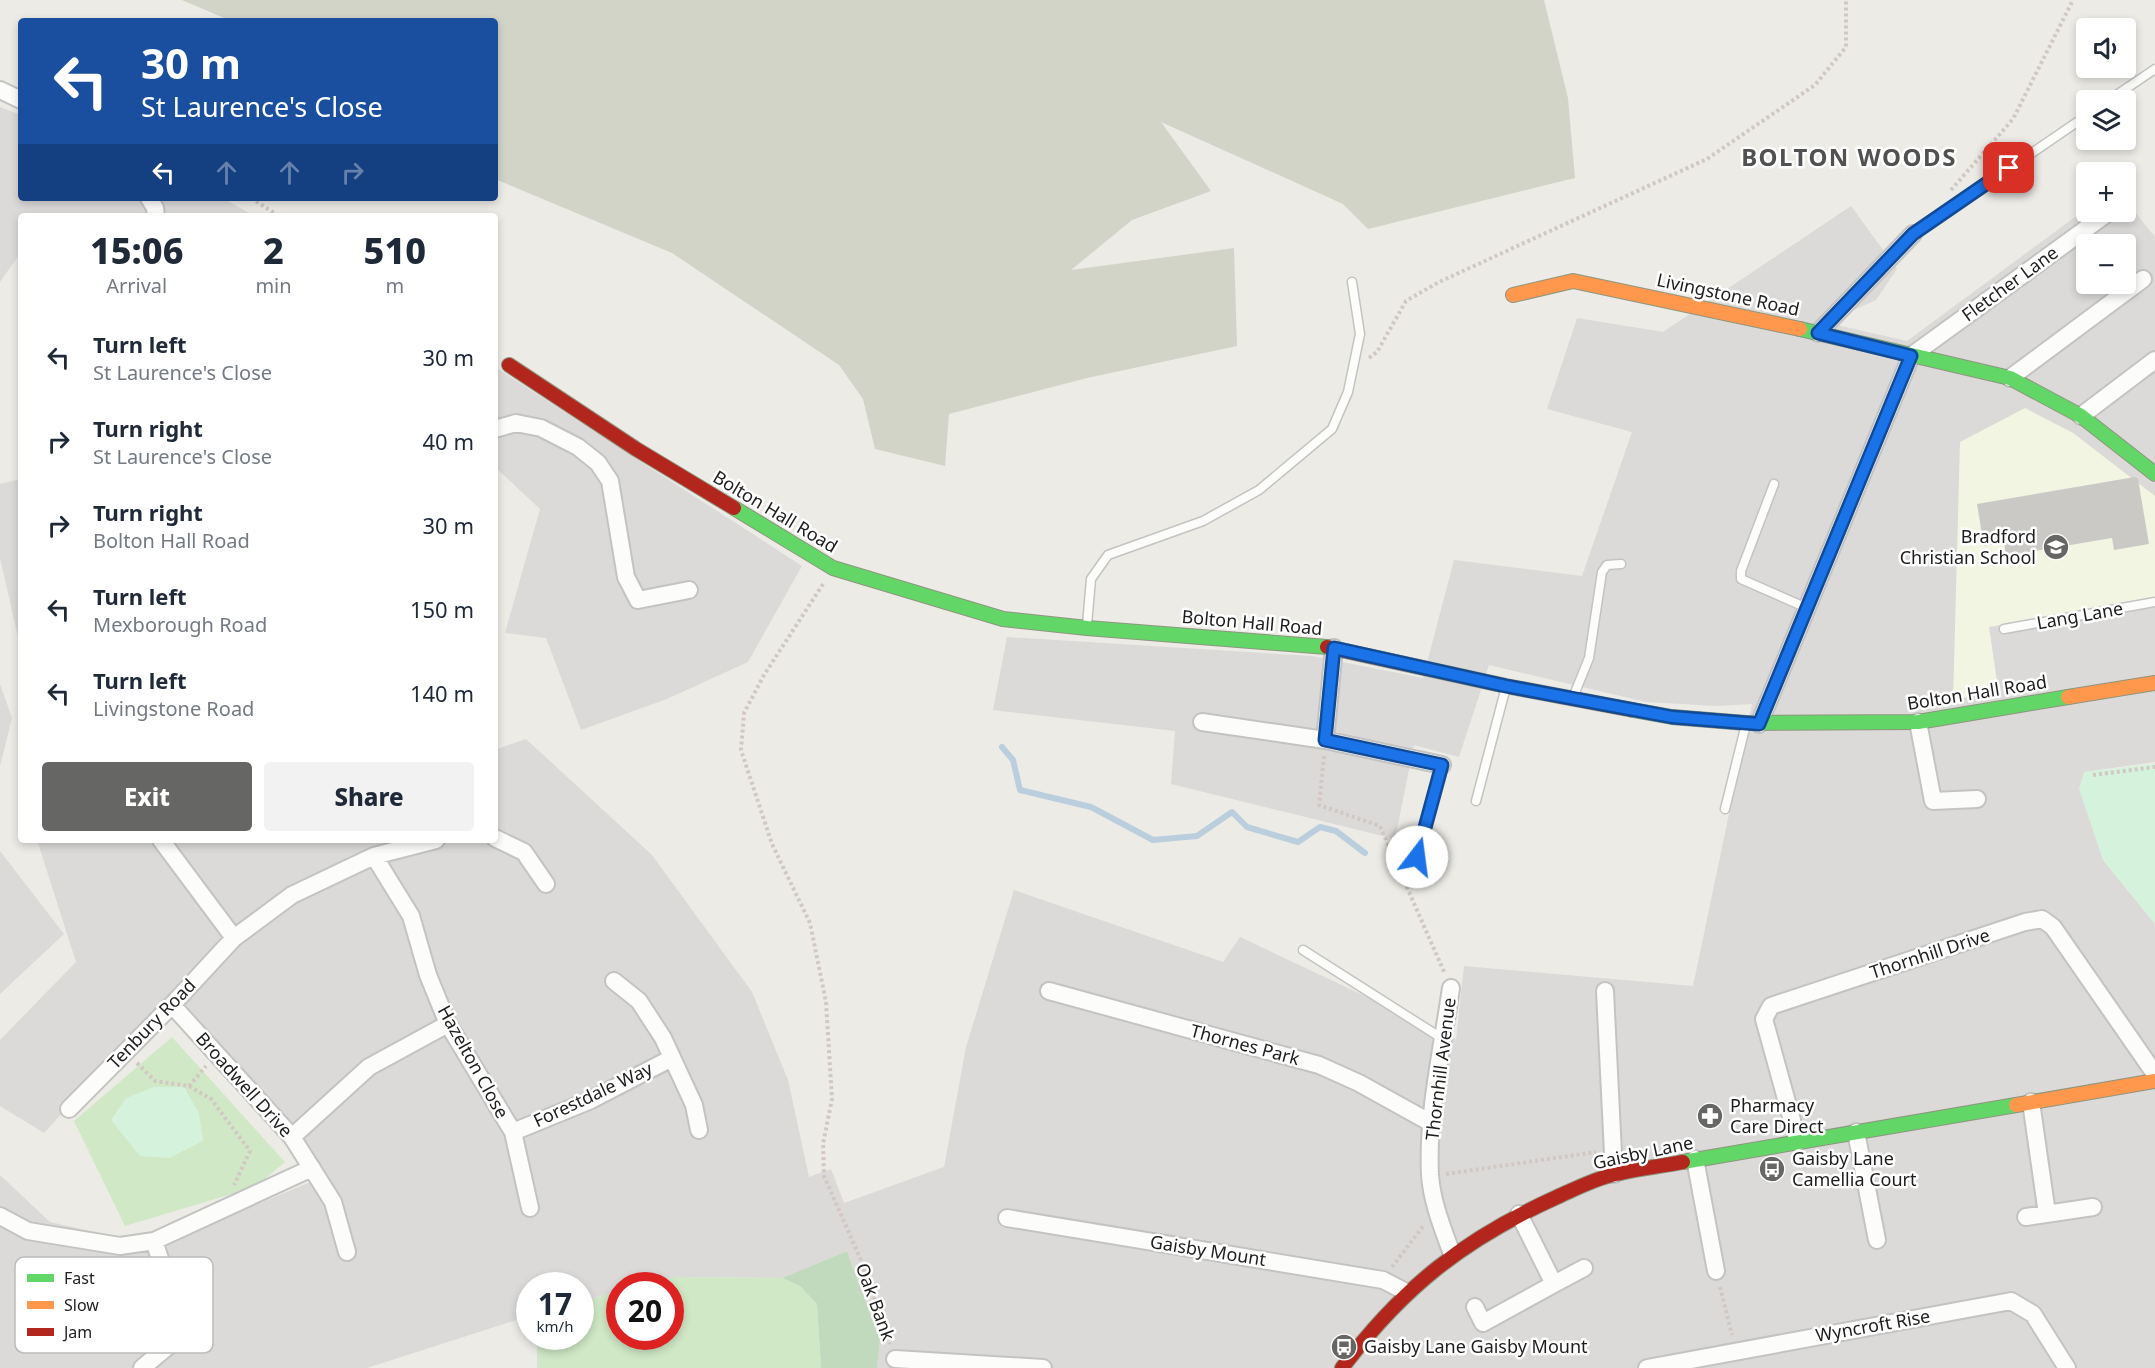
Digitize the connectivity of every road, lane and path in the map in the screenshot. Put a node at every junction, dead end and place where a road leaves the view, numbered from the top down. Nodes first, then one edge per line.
1 (1846, 0) edge
2 (2073, 0) edge
3 (2155, 69) edge
4 (0, 90) edge
5 (2124, 90) edge
6 (18, 99) edge
7 (2076, 123) edge
8 (1944, 199) dead end
9 (256, 201) edge
10 (274, 213) edge
11 (2095, 222) edge
12 (1913, 234) joint
13 (2143, 279) dead end
14 (1352, 282) dead end
15 (1514, 295) dead end
16 (1818, 333) junction
17 (1911, 356) junction
18 (2155, 360) edge
19 (509, 365) dead end
20 (1353, 372) junction
21 (2010, 378) junction
22 (2081, 416) junction
23 (498, 428) edge
24 (2151, 465) edge
25 (1774, 484) dead end
26 (1621, 564) dead end
27 (833, 568) junction
28 (689, 590) dead end
29 (2155, 603) edge
30 (1806, 608) junction
31 (1086, 628) junction
32 (2004, 629) dead end
33 (1334, 648) junction
34 (2155, 683) edge
35 (1506, 686) junction
36 (1573, 699) junction
37 (1202, 722) dead end
38 (1918, 722) junction
39 (1752, 724) junction
40 (1325, 740) junction
41 (1442, 765) joint
42 (2155, 767) edge
43 (2093, 774) dead end
44 (1977, 799) dead end
45 (1476, 801) dead end
46 (1725, 809) dead end
47 (498, 839) edge
48 (163, 843) edge
49 (424, 843) edge
50 (374, 856) junction
51 (1417, 857) dead end
52 (546, 884) dead end
53 (234, 938) junction
54 (1303, 950) dead end
55 (614, 981) dead end
56 (1451, 988) joint
57 (1049, 991) dead end
58 (1605, 991) dead end
59 (172, 1005) junction
60 (448, 1024) junction
61 (1444, 1039) junction
62 (126, 1053) junction
63 (215, 1053) junction
64 (672, 1058) junction
65 (2155, 1074) edge
66 (2155, 1081) edge
67 (189, 1086) junction
68 (2031, 1102) junction
69 (69, 1109) dead end
70 (1431, 1123) junction
71 (699, 1130) dead end
72 (513, 1132) junction
73 (1856, 1132) junction
74 (292, 1137) junction
75 (1798, 1142) junction
76 (1612, 1150) junction
77 (1695, 1159) junction
78 (312, 1168) junction
79 (1614, 1174) junction
80 (1430, 1176) junction
81 (231, 1190) dead end
82 (2093, 1207) dead end
83 (530, 1208) dead end
84 (1436, 1209) junction
85 (1519, 1214) junction
86 (2047, 1214) junction
87 (0, 1216) edge
88 (2026, 1217) dead end
89 (1007, 1218) dead end
90 (1877, 1240) dead end
91 (154, 1241) junction
92 (348, 1252) dead end
93 (1452, 1254) junction
94 (159, 1257) edge
95 (1584, 1268) dead end
96 (1716, 1271) joint
97 (1383, 1280) junction
98 (1554, 1284) junction
99 (1406, 1292) junction
100 (1475, 1307) dead end
101 (1736, 1350) junction
102 (160, 1353) edge
103 (895, 1359) joint
104 (142, 1368) edge
105 (1043, 1368) edge
106 (1342, 1368) edge
107 (1647, 1368) edge
108 (2067, 1368) edge

1 - 20 path
2 - 8 path
3 - 5 lane
4 - 6 street
7 - 12 lane
9 - 10 path
11 - 17 street, Fletcher Lane
12 - 16 street
13 - 21 street
14 - 20 lane
15 - 16 street, Livingstone Road
16 - 17 street, Livingstone Road
17 - 21 street, Livingstone Road
17 - 30 street
18 - 22 street
19 - 27 street, Bolton Hall Road
20 - 31 lane
21 - 22 street, Livingstone Road
22 - 24 street, Livingstone Road
23 - 28 street
25 - 30 lane
26 - 36 lane
27 - 31 street, Bolton Hall Road
27 - 103 path, Oak Bank
29 - 32 lane, Lang Lane
30 - 39 street
31 - 33 street, Bolton Hall Road
33 - 35 street, Bolton Hall Road
33 - 40 street
34 - 38 street, Bolton Hall Road
35 - 36 street, Bolton Hall Road
35 - 45 lane
36 - 39 street, Bolton Hall Road
37 - 40 street
38 - 39 street, Bolton Hall Road
38 - 44 street
39 - 46 lane
40 - 41 street
40 - 56 path
41 - 51 lane
42 - 43 path
47 - 52 street
48 - 53 street
49 - 50 street, Tenbury Road
50 - 53 street, Tenbury Road
50 - 60 street, Hazelton Close
53 - 59 street, Tenbury Road
54 - 61 lane
55 - 64 street, Forestdale Way
56 - 61 street, Thornhill Avenue
57 - 70 street, Thornes Park
58 - 76 street
59 - 62 street, Tenbury Road
59 - 63 street, Broadwell Drive
60 - 72 street, Hazelton Close
60 - 74 street
61 - 70 street, Thornhill Avenue
62 - 67 path
62 - 69 street, Tenbury Road
63 - 67 path
63 - 74 street, Broadwell Drive
64 - 71 street, Forestdale Way
64 - 72 street, Forestdale Way
65 - 75 street, Thornhill Drive
66 - 68 street, Gaisby Lane
67 - 81 path
68 - 73 street, Gaisby Lane
68 - 86 street
70 - 80 street, Thornhill Avenue
72 - 83 street, Hazelton Close
73 - 75 street, Gaisby Lane
73 - 90 street
74 - 78 street, Broadwell Drive
75 - 77 street, Gaisby Lane
76 - 79 street
76 - 80 path
77 - 79 street, Gaisby Lane
77 - 96 street
78 - 91 street
78 - 92 street, Broadwell Drive
79 - 85 street, Gaisby Lane
80 - 84 street, Thornhill Avenue
82 - 86 street
84 - 93 street, Thornhill Avenue
84 - 97 path
85 - 93 street, Gaisby Lane
85 - 98 street
86 - 88 street
87 - 91 street
89 - 97 street, Gaisby Mount
91 - 94 street
93 - 99 street, Gaisby Lane
95 - 98 street
96 - 101 path
97 - 99 street, Gaisby Mount
98 - 100 street
99 - 106 street, Gaisby Lane
101 - 107 street, Wyncroft Rise
101 - 108 street, Wyncroft Rise
102 - 104 street
103 - 105 street, Oak Bank

